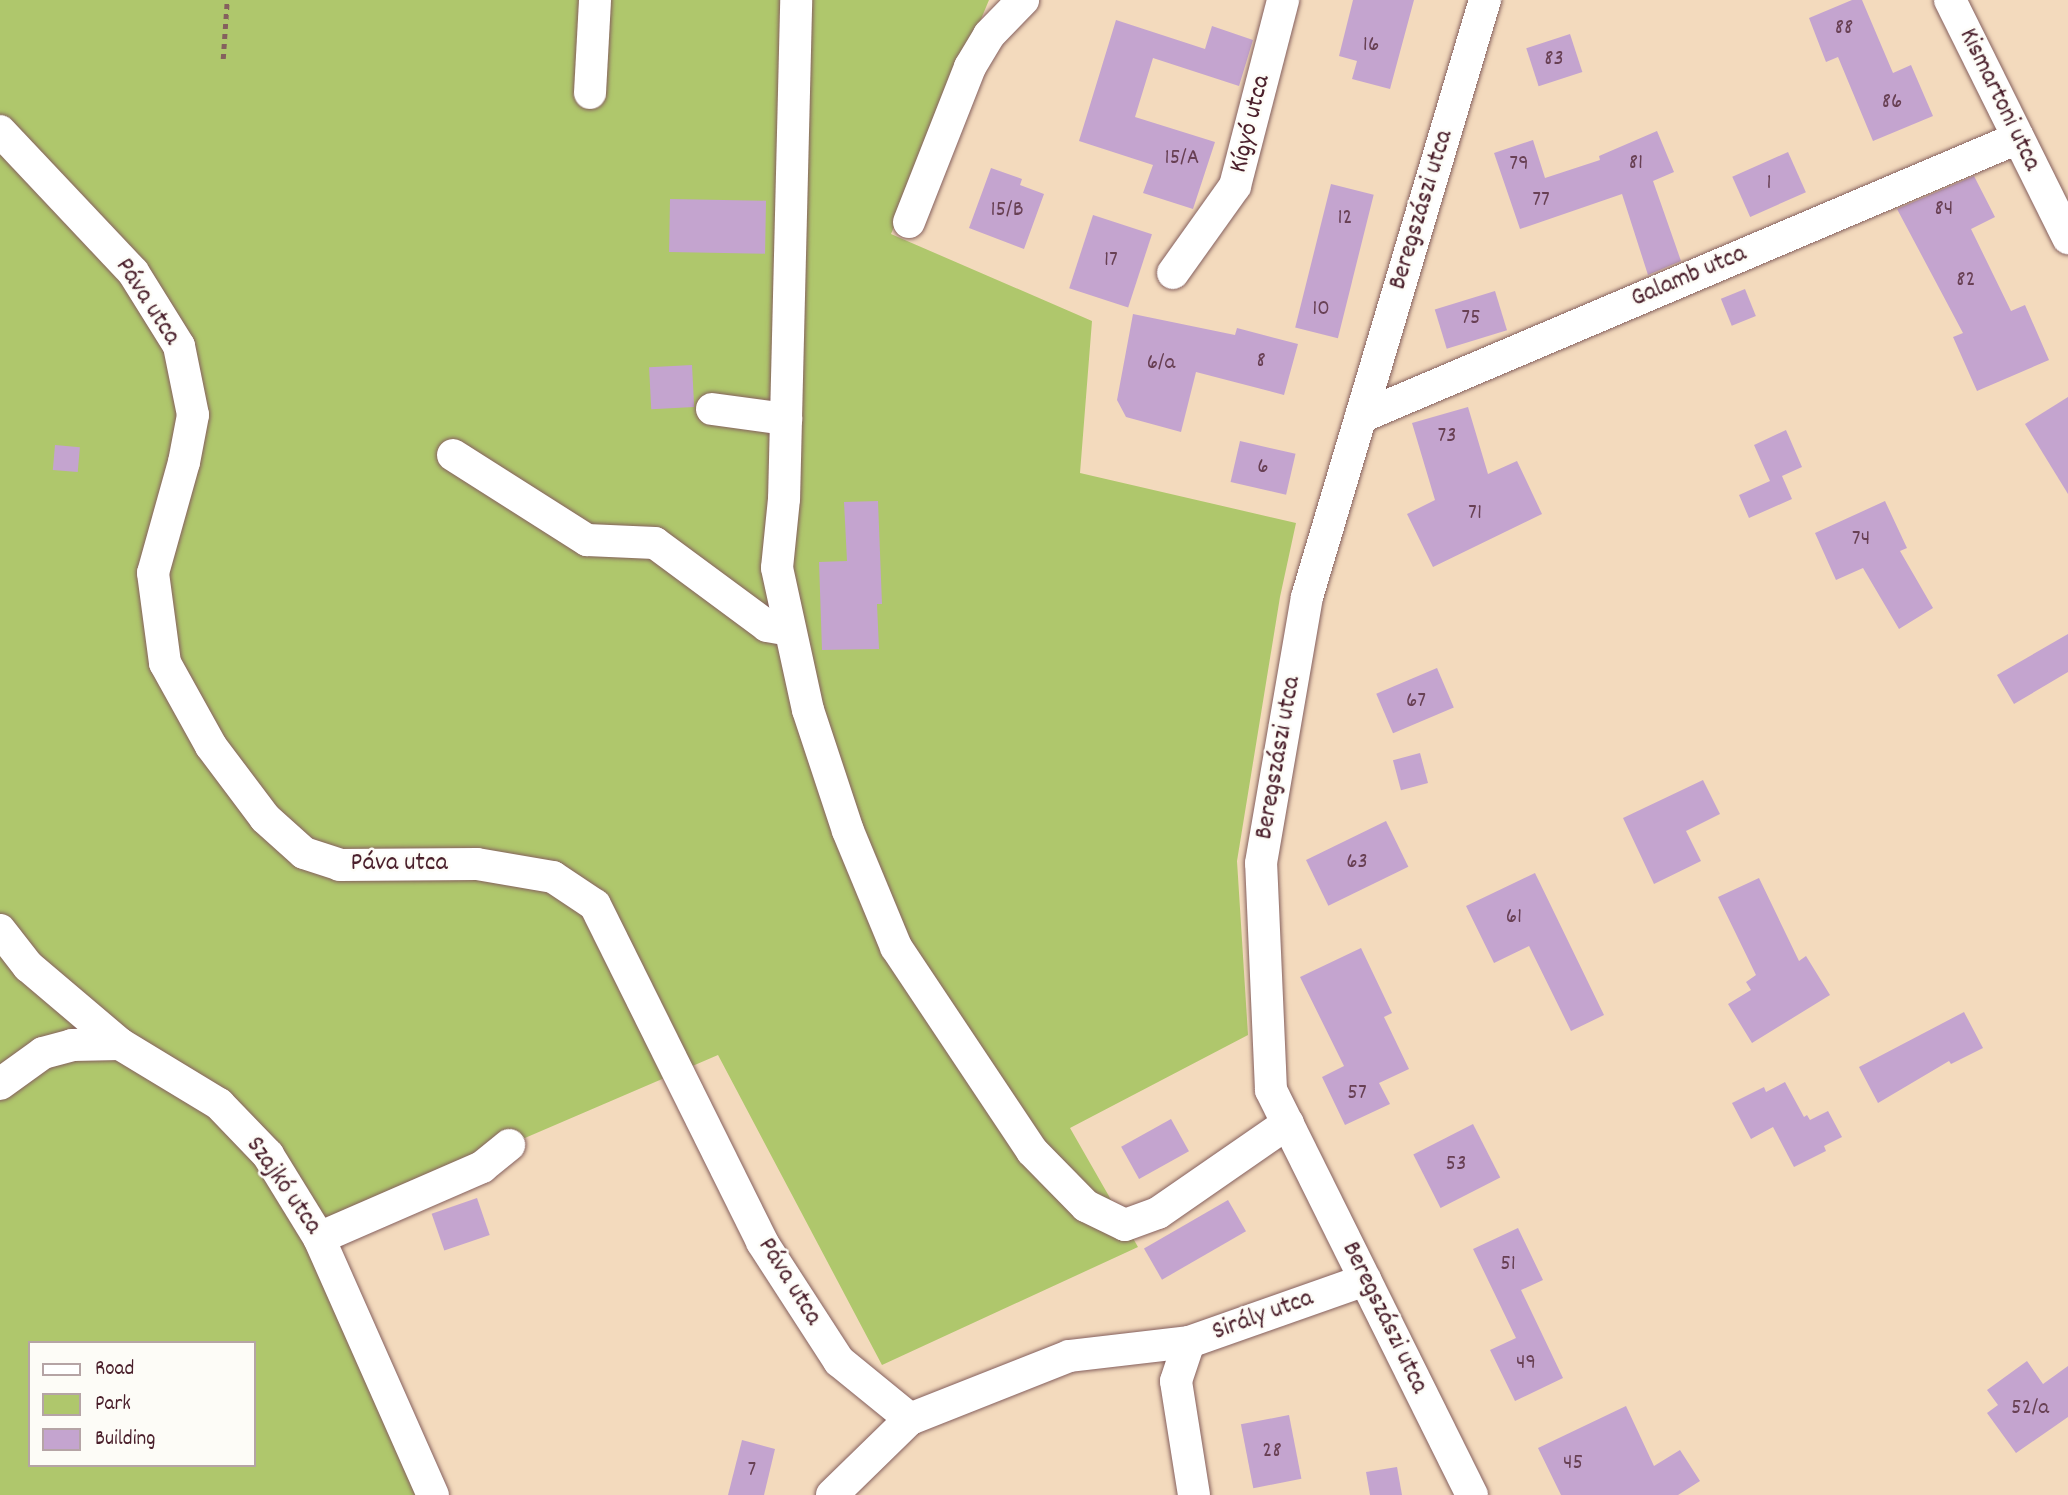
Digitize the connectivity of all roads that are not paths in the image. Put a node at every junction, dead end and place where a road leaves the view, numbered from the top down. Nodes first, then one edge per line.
1 (596, 0) edge
2 (796, 0) edge
3 (1023, 0) edge
4 (1283, 0) edge
5 (1485, 0) edge
6 (1950, 0) edge
7 (590, 93) dead end
8 (0, 131) edge
9 (2018, 138) junction
10 (909, 222) dead end
11 (2068, 238) edge
12 (1173, 274) dead end
13 (712, 409) dead end
14 (1361, 417) junction
15 (786, 419) junction
16 (453, 455) dead end
17 (789, 630) junction
18 (0, 930) edge
19 (120, 1044) junction
20 (0, 1084) edge
21 (1288, 1123) junction
22 (509, 1145) dead end
23 (319, 1238) junction
24 (1365, 1280) junction
25 (1189, 1342) junction
26 (909, 1419) junction
27 (433, 1495) edge
28 (832, 1495) edge
29 (1194, 1495) edge
30 (1472, 1495) edge

1 - 7 street
2 - 15 street
3 - 10 street
4 - 12 street, Kígyó utca
5 - 14 street, Beregszászi utca
6 - 9 street, Kismartoni utca
8 - 26 street, Páva utca
9 - 11 street, Kismartoni utca
9 - 14 street, Galamb utca
13 - 15 street
14 - 21 street, Beregszászi utca
15 - 17 street
16 - 17 street
17 - 21 street
18 - 19 street, Szajkó utca
19 - 20 street
19 - 23 street, Szajkó utca
21 - 24 street, Beregszászi utca
22 - 23 street
23 - 27 street, Szajkó utca
24 - 25 street, Sirály utca
24 - 30 street, Beregszászi utca
25 - 26 street
25 - 29 street, Sirály utca
26 - 28 street

